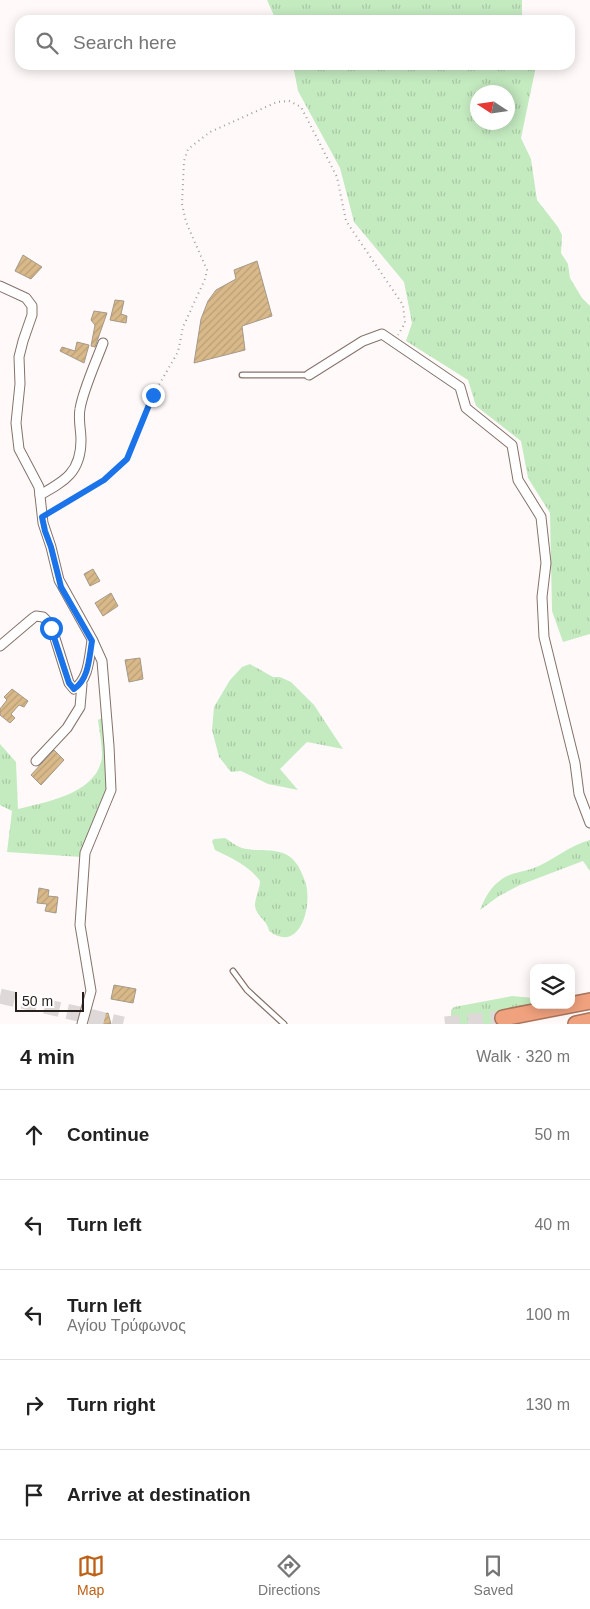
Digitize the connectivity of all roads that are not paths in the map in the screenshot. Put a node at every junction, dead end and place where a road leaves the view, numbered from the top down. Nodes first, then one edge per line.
1 (0, 286) edge
2 (103, 343) dead end
3 (242, 375) dead end
4 (309, 375) joint
5 (40, 495) junction
6 (92, 641) junction
7 (0, 646) edge
8 (82, 684) junction
9 (36, 761) dead end
10 (590, 823) edge
11 (233, 971) dead end
12 (590, 1001) edge
13 (503, 1018) tunnel mouth
14 (590, 1021) edge
15 (82, 1024) edge
16 (284, 1024) edge
17 (576, 1024) edge

1 - 5 street
2 - 5 street
3 - 4 lane
4 - 10 street
5 - 6 street
6 - 8 street
6 - 15 street
7 - 8 street
8 - 9 street
11 - 16 lane
12 - 13 highway
14 - 17 highway

